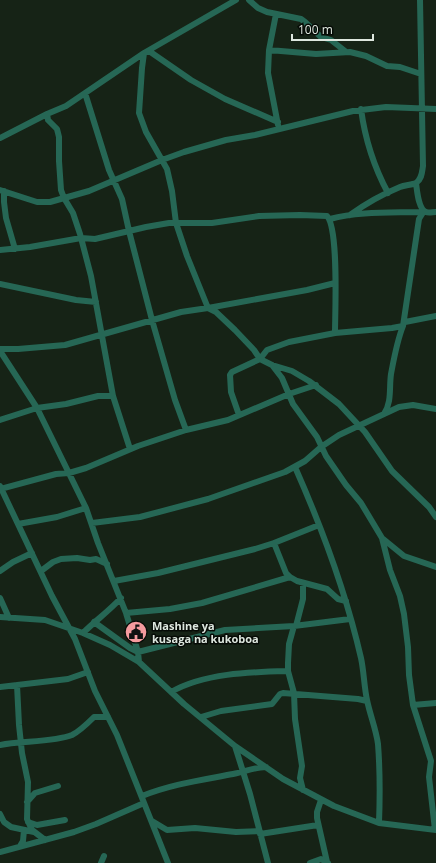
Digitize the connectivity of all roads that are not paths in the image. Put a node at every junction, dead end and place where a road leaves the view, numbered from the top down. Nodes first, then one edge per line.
1 (236, 0) edge
2 (249, 0) edge
3 (420, 0) edge
4 (276, 14) junction
5 (269, 50) junction
6 (146, 52) junction
7 (345, 52) junction
8 (421, 74) junction
9 (85, 93) junction
10 (422, 108) junction
11 (361, 109) junction
12 (436, 109) edge
13 (47, 114) junction
14 (278, 125) junction
15 (0, 138) edge
16 (162, 160) junction
17 (115, 181) junction
18 (416, 183) junction
19 (2, 191) edge
20 (388, 193) junction
21 (64, 198) junction
22 (423, 212) junction
23 (436, 212) edge
24 (350, 215) junction
25 (330, 219) junction
26 (176, 223) junction
27 (129, 231) junction
28 (81, 238) junction
29 (14, 248) junction
30 (0, 250) edge
31 (336, 283) junction
32 (0, 284) edge
33 (96, 302) junction
34 (208, 308) junction
35 (436, 316) edge
36 (152, 320) junction
37 (404, 324) junction
38 (335, 333) junction
39 (102, 335) junction
40 (0, 350) edge
41 (260, 359) junction
42 (272, 364) junction
43 (316, 385) junction
44 (289, 394) junction
45 (113, 396) junction
46 (37, 408) junction
47 (436, 409) edge
48 (239, 415) junction
49 (384, 415) junction
50 (0, 420) edge
51 (359, 426) junction
52 (186, 430) junction
53 (321, 447) junction
54 (130, 449) junction
55 (295, 467) junction
56 (69, 473) junction
57 (1, 488) edge
58 (86, 508) junction
59 (436, 517) edge
60 (92, 523) junction
61 (18, 524) junction
62 (319, 525) junction
63 (382, 538) junction
64 (274, 543) junction
65 (32, 553) junction
66 (107, 564) junction
67 (436, 567) edge
68 (0, 571) edge
69 (41, 571) junction
70 (290, 577) junction
71 (114, 581) junction
72 (303, 583) junction
73 (0, 598) edge
74 (121, 598) junction
75 (346, 601) junction
76 (126, 613) junction
77 (0, 617) edge
78 (9, 618) junction
79 (350, 619) junction
80 (94, 622) junction
81 (295, 626) junction
82 (70, 629) junction
83 (83, 633) junction
84 (138, 652) junction
85 (139, 662) junction
86 (288, 671) junction
87 (88, 672) junction
88 (18, 685) junction
89 (0, 687) edge
90 (171, 692) junction
91 (294, 693) junction
92 (367, 701) junction
93 (436, 703) edge
94 (413, 705) junction
95 (108, 717) junction
96 (200, 717) junction
97 (22, 742) junction
98 (0, 745) edge
99 (235, 746) junction
100 (266, 767) junction
101 (244, 772) junction
102 (58, 786) dead end
103 (303, 790) junction
104 (142, 796) junction
105 (321, 800) junction
106 (27, 803) junction
107 (144, 803) junction
108 (0, 814) edge
109 (65, 820) dead end
110 (152, 821) junction
111 (28, 822) junction
112 (379, 823) junction
113 (318, 825) junction
114 (24, 830) junction
115 (436, 830) edge
116 (34, 832) junction
117 (259, 832) junction
118 (45, 840) junction
119 (20, 846) junction
120 (0, 852) edge
121 (104, 856) dead end
122 (328, 862) edge
123 (101, 863) edge
124 (168, 863) edge
125 (268, 863) edge
126 (310, 863) edge

1 - 6 street
2 - 4 street
3 - 8 street
4 - 5 street
4 - 7 street
5 - 7 street
5 - 14 street
6 - 9 street
6 - 14 street
6 - 16 street
7 - 8 street
8 - 10 street
9 - 13 street
9 - 17 street
10 - 11 street
10 - 12 street
10 - 18 street
11 - 14 street
11 - 20 street
13 - 15 street
13 - 21 street
14 - 16 street
16 - 17 street
16 - 26 street
17 - 21 street
17 - 27 street
18 - 20 street
18 - 22 street
19 - 21 street
19 - 29 street
20 - 24 street
21 - 28 street
22 - 23 street
22 - 24 street
22 - 37 street
24 - 25 street
25 - 26 street
25 - 31 street
26 - 27 street
26 - 34 street
27 - 28 street
27 - 36 street
28 - 29 street
28 - 33 street
29 - 30 street
31 - 34 street
31 - 38 street
32 - 33 street
33 - 39 street
34 - 36 street
34 - 41 street
35 - 37 street
36 - 39 street
36 - 52 street
37 - 38 street
37 - 49 street
38 - 41 street
39 - 40 street
39 - 45 street
40 - 46 street
41 - 42 street
41 - 48 street
42 - 43 street
42 - 44 street
43 - 44 street
43 - 51 street
44 - 48 street
44 - 53 street
45 - 46 street
45 - 54 street
46 - 50 street
46 - 56 street
47 - 49 street
48 - 52 street
49 - 51 street
51 - 53 street
51 - 59 street
52 - 54 street
53 - 55 street
53 - 63 street
54 - 56 street
55 - 60 street
55 - 62 street
56 - 57 street
56 - 58 street
57 - 61 street
58 - 60 street
58 - 61 street
60 - 66 street
61 - 65 street
62 - 64 street
62 - 75 street
63 - 67 street
63 - 94 street
64 - 70 street
64 - 71 street
65 - 68 street
65 - 69 street
66 - 69 street
66 - 71 street
69 - 82 street
70 - 72 street
70 - 76 street
71 - 74 street
72 - 75 street
72 - 81 street
73 - 78 street
74 - 76 street
74 - 80 street
75 - 79 street
76 - 84 street
77 - 78 street
78 - 82 street
79 - 81 street
79 - 92 street
80 - 83 street
80 - 84 street
81 - 84 street
81 - 86 street
82 - 83 street
82 - 87 street
83 - 85 street
84 - 85 street
85 - 90 street
86 - 90 street
86 - 91 street
87 - 88 street
87 - 95 street
88 - 89 street
88 - 97 street
90 - 96 street
91 - 92 street
91 - 96 street
91 - 103 street
92 - 112 street
93 - 94 street
94 - 115 street
95 - 97 street
95 - 104 street
96 - 99 street
97 - 98 street
97 - 106 street
99 - 100 street
99 - 101 street
100 - 101 street
100 - 103 street
101 - 104 street
101 - 117 street
102 - 106 street
103 - 105 street
104 - 107 street
105 - 112 street
105 - 113 street
106 - 111 street
107 - 110 street
107 - 118 street
108 - 114 street
109 - 111 street
110 - 117 street
110 - 124 street
111 - 116 street
112 - 115 street
113 - 117 street
113 - 122 street
114 - 116 street
114 - 119 street
116 - 118 street
117 - 125 street
118 - 119 street
119 - 120 street
121 - 123 street
122 - 126 street

